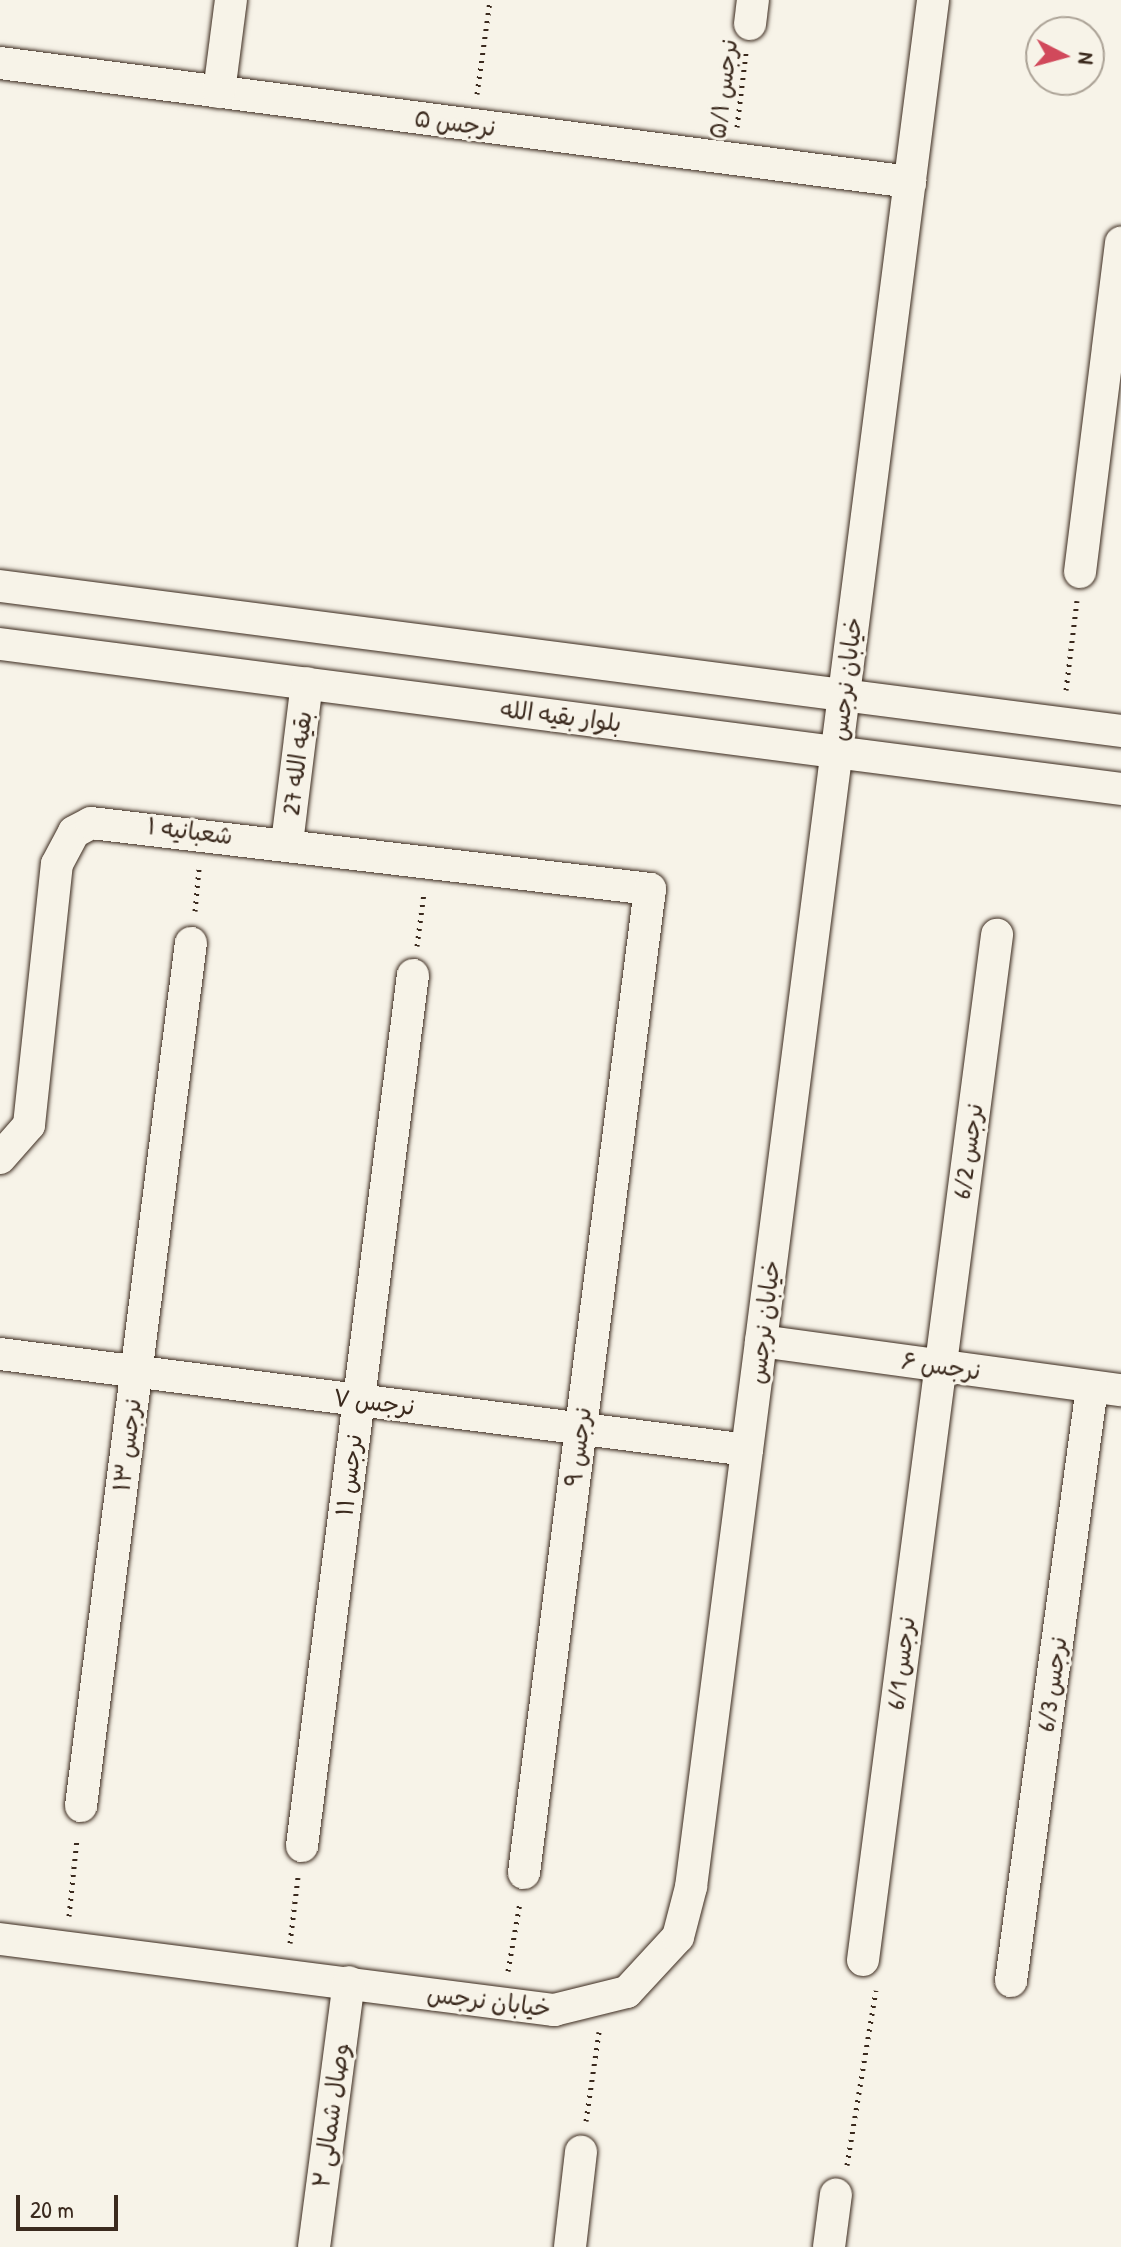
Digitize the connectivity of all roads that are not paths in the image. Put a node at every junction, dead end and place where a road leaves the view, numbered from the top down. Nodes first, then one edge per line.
1 (231, 0) edge
2 (933, 0) edge
3 (0, 63) edge
4 (219, 92) junction
5 (910, 182) junction
6 (1121, 243) edge
7 (1080, 572) road end
8 (0, 586) edge
9 (0, 644) edge
10 (307, 683) junction
11 (844, 695) junction
12 (1121, 731) edge
13 (837, 752) junction
14 (1121, 789) edge
15 (287, 843) junction
16 (650, 889) joint
17 (997, 935) dead end
18 (191, 943) road end
19 (413, 975) road end
20 (0, 1158) edge
21 (761, 1341) junction
22 (0, 1354) edge
23 (939, 1366) junction
24 (136, 1371) junction
25 (1106, 1388) edge
26 (359, 1400) junction
27 (581, 1428) junction
28 (747, 1450) junction
29 (81, 1806) road end
30 (302, 1846) road end
31 (524, 1873) road end
32 (0, 1939) edge
33 (863, 1960) road end
34 (1011, 1981) dead end
35 (349, 1982) junction
36 (581, 2152) road end
37 (836, 2194) road end
38 (314, 2247) edge
39 (570, 2247) edge
40 (829, 2247) edge

1 - 4 street
2 - 5 street, خیابان نرجس
3 - 4 street, نرجس ۵
4 - 5 street, نرجس ۵
5 - 11 street, خیابان نرجس
6 - 7 street
8 - 11 street
9 - 10 street, بلوار بقیه الله
10 - 13 street, بلوار بقیه الله
10 - 15 street, بقیه الله 27
11 - 12 street
11 - 13 street, خیابان نرجس
13 - 14 street, بلوار بقیه الله
13 - 21 street, خیابان نرجس
15 - 16 street, شعبانیه ۱
15 - 20 street, شعبانیه ۱
16 - 27 street, نرجس ۹
17 - 23 street, نرجس 6/2
18 - 24 street, نرجس ۱۳
19 - 26 street, نرجس ۱۱
21 - 23 street, نرجس ۶
21 - 28 street, خیابان نرجس
22 - 24 street, نرجس ۷
23 - 25 street, نرجس ۶
23 - 33 street, نرجس 6/1
24 - 26 street, نرجس ۷
24 - 29 street, نرجس ۱۳
25 - 34 street, نرجس 6/3
26 - 27 street, نرجس ۷
26 - 30 street, نرجس ۱۱
27 - 28 street, نرجس ۷
27 - 31 street, نرجس ۹
28 - 35 street, خیابان نرجس
32 - 35 street, خیابان نرجس
35 - 38 street, وصال شمالی ۲
36 - 39 street
37 - 40 street

